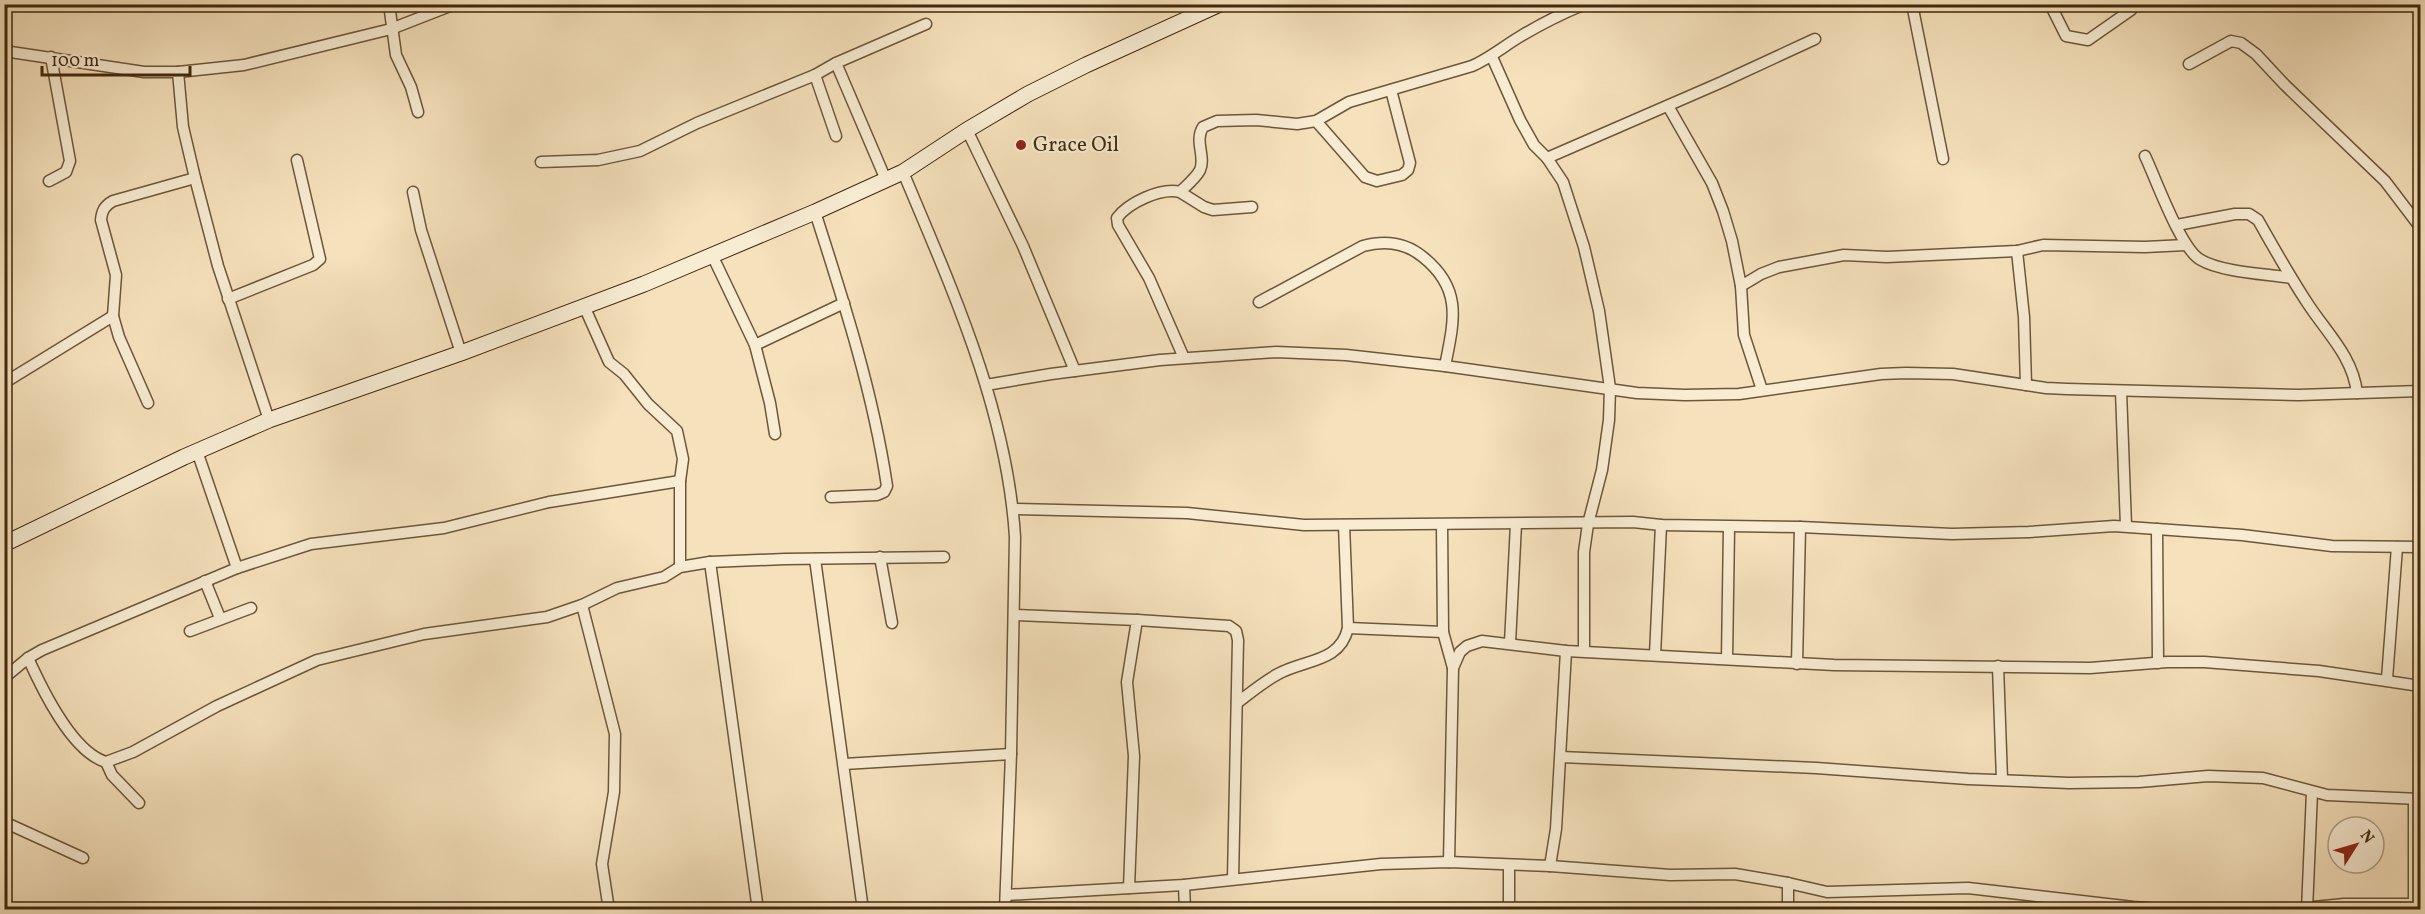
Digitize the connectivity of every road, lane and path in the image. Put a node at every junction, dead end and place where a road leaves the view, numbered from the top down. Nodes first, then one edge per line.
1 (389, 4) edge
2 (455, 4) edge
3 (1220, 4) edge
4 (1585, 4) edge
5 (1912, 4) edge
6 (2050, 4) edge
7 (2134, 4) edge
8 (926, 24) dead end
9 (391, 29) junction
10 (1815, 39) dead end
11 (4, 51) edge
12 (51, 57) junction
13 (1492, 57) junction
14 (836, 63) junction
15 (2189, 64) dead end
16 (178, 72) junction
17 (815, 75) junction
18 (1391, 90) junction
19 (1668, 106) junction
20 (418, 112) dead end
21 (1316, 122) junction
22 (967, 130) junction
23 (836, 136) dead end
24 (2145, 156) dead end
25 (1547, 158) junction
26 (297, 159) dead end
27 (1943, 159) dead end
28 (541, 162) dead end
29 (903, 172) junction
30 (195, 178) junction
31 (886, 180) junction
32 (49, 181) dead end
33 (413, 192) dead end
34 (1180, 192) junction
35 (1252, 207) dead end
36 (815, 212) junction
37 (2177, 225) junction
38 (2421, 227) edge
39 (2186, 245) junction
40 (2017, 251) junction
41 (713, 257) junction
42 (2291, 278) junction
43 (1740, 286) junction
44 (228, 299) junction
45 (1259, 302) dead end
46 (844, 303) junction
47 (584, 306) junction
48 (113, 316) junction
49 (755, 345) junction
50 (461, 353) junction
51 (1184, 358) junction
52 (1445, 366) junction
53 (1075, 371) junction
54 (4, 383) edge
55 (986, 385) junction
56 (2026, 385) junction
57 (1610, 388) junction
58 (1762, 390) junction
59 (2121, 391) junction
60 (2421, 391) edge
61 (2357, 393) junction
62 (148, 403) dead end
63 (269, 420) junction
64 (775, 434) dead end
65 (197, 451) junction
66 (680, 481) junction
67 (831, 497) dead end
68 (1013, 509) junction
69 (1516, 524) junction
70 (1588, 524) junction
71 (1344, 525) junction
72 (1442, 525) junction
73 (1661, 525) junction
74 (2126, 526) junction
75 (1800, 527) junction
76 (1729, 528) junction
77 (2157, 529) junction
78 (4, 544) edge
79 (2397, 547) junction
80 (2421, 547) edge
81 (880, 557) junction
82 (944, 557) dead end
83 (815, 559) junction
84 (710, 562) junction
85 (680, 567) junction
86 (237, 568) junction
87 (205, 581) junction
88 (582, 605) junction
89 (251, 608) dead end
90 (1014, 615) junction
91 (220, 618) junction
92 (1137, 620) junction
93 (892, 623) dead end
94 (1348, 628) junction
95 (190, 631) dead end
96 (1443, 632) junction
97 (1510, 643) junction
98 (1566, 651) junction
99 (1584, 651) junction
100 (1655, 655) junction
101 (28, 658) junction
102 (1727, 659) junction
103 (2158, 663) junction
104 (1797, 664) junction
105 (1998, 666) junction
106 (1453, 668) junction
107 (4, 678) edge
108 (2387, 680) junction
109 (2421, 686) edge
110 (1236, 704) junction
111 (1011, 754) junction
112 (1561, 757) junction
113 (106, 762) junction
114 (844, 764) junction
115 (2002, 780) junction
116 (2312, 792) junction
117 (2417, 799) edge
118 (139, 803) dead end
119 (4, 822) edge
120 (83, 858) dead end
121 (1449, 861) junction
122 (1509, 864) junction
123 (1550, 866) junction
124 (1233, 879) junction
125 (1788, 883) junction
126 (1184, 885) junction
127 (1129, 888) junction
128 (1006, 895) junction
129 (2417, 904) edge
130 (2307, 908) edge
131 (609, 909) edge
132 (758, 909) edge
133 (863, 909) edge
134 (1005, 909) edge
135 (1185, 909) edge
136 (1509, 909) edge
137 (1788, 909) edge
138 (2172, 909) edge
139 (2285, 909) edge

1 - 9 street
2 - 9 street
3 - 22 main road
4 - 13 street
5 - 27 street
6 - 7 street
8 - 14 street
9 - 16 street
9 - 20 street
10 - 19 street
11 - 12 street
12 - 16 street
12 - 32 street
13 - 18 street
13 - 25 street
14 - 17 street
14 - 31 street
15 - 38 street
16 - 30 street
17 - 23 street
17 - 28 street
18 - 21 street
18 - 21 street
19 - 25 street
19 - 43 street
21 - 34 street
22 - 29 main road
22 - 53 street
24 - 37 street
25 - 57 street
26 - 44 street
29 - 31 main road
29 - 55 street
30 - 44 street
30 - 48 street
31 - 36 main road
33 - 50 street
34 - 35 street
34 - 51 street
36 - 41 main road
36 - 46 street
37 - 39 street
37 - 42 street
39 - 40 street
39 - 42 street
40 - 43 street
40 - 56 street
41 - 47 main road
41 - 49 street
42 - 61 street
43 - 58 street
44 - 63 street
45 - 52 street
46 - 49 street
46 - 67 street
47 - 50 main road
47 - 66 street
48 - 54 street
48 - 62 street
49 - 64 street
50 - 63 main road
51 - 52 street
51 - 53 street
52 - 57 street
53 - 55 street
55 - 68 street
56 - 58 street
56 - 59 street
57 - 58 street
57 - 70 street
59 - 61 street
59 - 74 street
60 - 61 street
63 - 65 main road
65 - 78 main road
65 - 86 street
66 - 85 street
66 - 86 street
68 - 71 street
68 - 90 street
69 - 70 street
69 - 72 street
69 - 97 street
70 - 73 street
70 - 99 street
71 - 72 street
71 - 94 street
72 - 96 street
73 - 76 street
73 - 100 street
74 - 75 street
74 - 77 street
75 - 76 street
75 - 104 street
76 - 102 street
77 - 79 street
77 - 103 street
79 - 80 street
79 - 108 street
81 - 82 street
81 - 83 street
81 - 93 street
83 - 84 street
83 - 114 street
84 - 85 street
84 - 132 street
85 - 88 street
86 - 87 street
87 - 91 street
87 - 101 street
88 - 113 street
88 - 131 street
89 - 91 street
90 - 92 street
90 - 111 street
91 - 95 street
92 - 110 street
92 - 127 street
94 - 96 street
94 - 110 street
96 - 106 street
97 - 98 street
97 - 106 street
98 - 99 street
98 - 112 street
99 - 100 street
100 - 102 street
101 - 107 street
101 - 113 street
102 - 104 street
103 - 105 street
103 - 108 street
104 - 105 street
105 - 115 street
106 - 121 street
108 - 109 street
110 - 124 street
111 - 114 street
111 - 128 street
112 - 115 street
112 - 123 street
113 - 118 street
114 - 133 street
115 - 116 street
116 - 117 street
116 - 130 street
117 - 129 street
119 - 120 street
121 - 122 street
121 - 124 street
122 - 123 street
122 - 136 street
123 - 125 street
124 - 126 street
125 - 137 street
125 - 138 street
126 - 127 street
126 - 135 street
127 - 128 street
128 - 134 street
129 - 130 street
130 - 139 street

